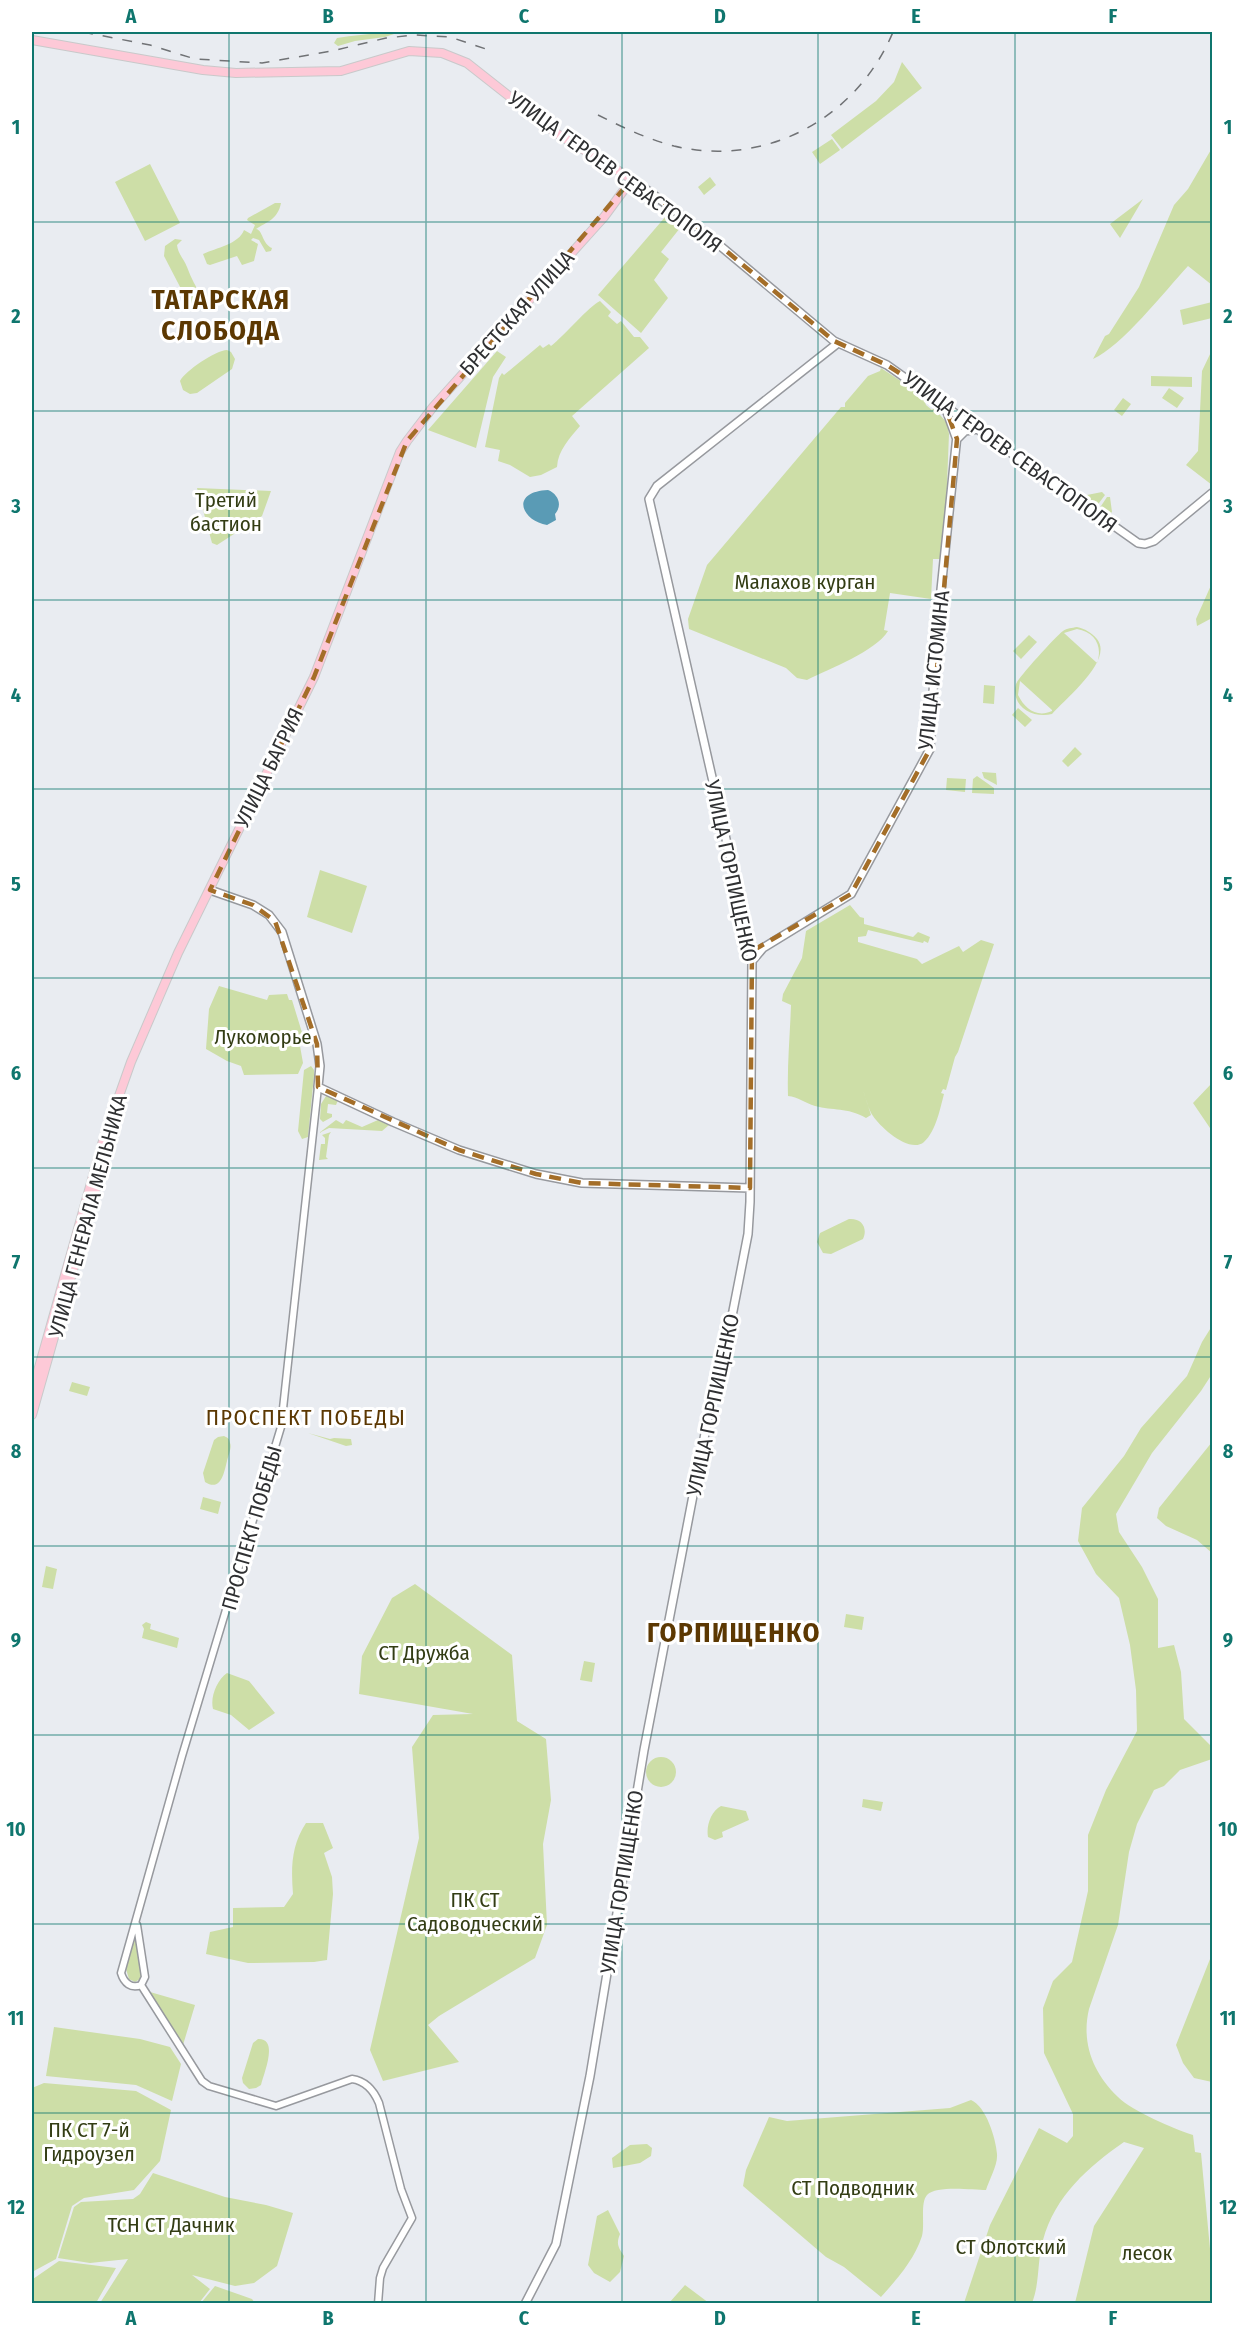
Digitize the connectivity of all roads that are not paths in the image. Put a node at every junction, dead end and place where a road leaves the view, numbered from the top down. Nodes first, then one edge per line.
1 (32, 40) edge
2 (632, 179) junction
3 (838, 343) junction
4 (932, 394) junction
5 (959, 416) junction
6 (979, 430) junction
7 (957, 439) junction
8 (403, 448) joint
9 (1212, 493) edge
10 (210, 890) junction
11 (749, 943) junction
12 (761, 949) junction
13 (752, 961) junction
14 (124, 1084) joint
15 (318, 1087) junction
16 (750, 1188) junction
17 (51, 1336) junction
18 (32, 1392) edge
19 (32, 1415) edge
20 (137, 1924) junction
21 (141, 1985) junction
22 (378, 2304) edge
23 (525, 2304) edge

1 - 2 main road, УЛИЦА ГЕРОЕВ СЕВАСТОПОЛЯ
2 - 3 main road, УЛИЦА ГЕРОЕВ СЕВАСТОПОЛЯ
2 - 8 main road, БРЕСТСКАЯ УЛИЦА
3 - 4 main road, УЛИЦА ГЕРОЕВ СЕВАСТОПОЛЯ
3 - 11 main road, УЛИЦА ГОРПИЩЕНКО
4 - 5 main road, УЛИЦА ГЕРОЕВ СЕВАСТОПОЛЯ
4 - 7 main road
5 - 6 main road, УЛИЦА ГЕРОЕВ СЕВАСТОПОЛЯ
5 - 7 main road, УЛИЦА ИСТОМИНА
6 - 7 main road
6 - 9 main road, УЛИЦА ГЕРОЕВ СЕВАСТОПОЛЯ
7 - 12 main road, УЛИЦА ИСТОМИНА
8 - 10 main road, УЛИЦА БАГРИЯ
10 - 14 main road, УЛИЦА БАГРИЯ
10 - 15 main road
11 - 12 main road
11 - 13 main road, УЛИЦА ГОРПИЩЕНКО
12 - 13 main road, УЛИЦА ИСТОМИНА
13 - 16 main road, УЛИЦА ГОРПИЩЕНКО
14 - 17 main road, УЛИЦА ГЕНЕРАЛА МЕЛЬНИКА
15 - 16 main road
15 - 20 street, ПРОСПЕКТ ПОБЕДЫ
16 - 23 main road, УЛИЦА ГОРПИЩЕНКО
17 - 18 main road, УЛИЦА ГЕНЕРАЛА МЕЛЬНИКА
17 - 19 main road, УЛИЦА ГЕНЕРАЛА МЕЛЬНИКА
20 - 21 street, ПРОСПЕКТ ПОБЕДЫ
20 - 21 street, ПРОСПЕКТ ПОБЕДЫ
21 - 22 street

